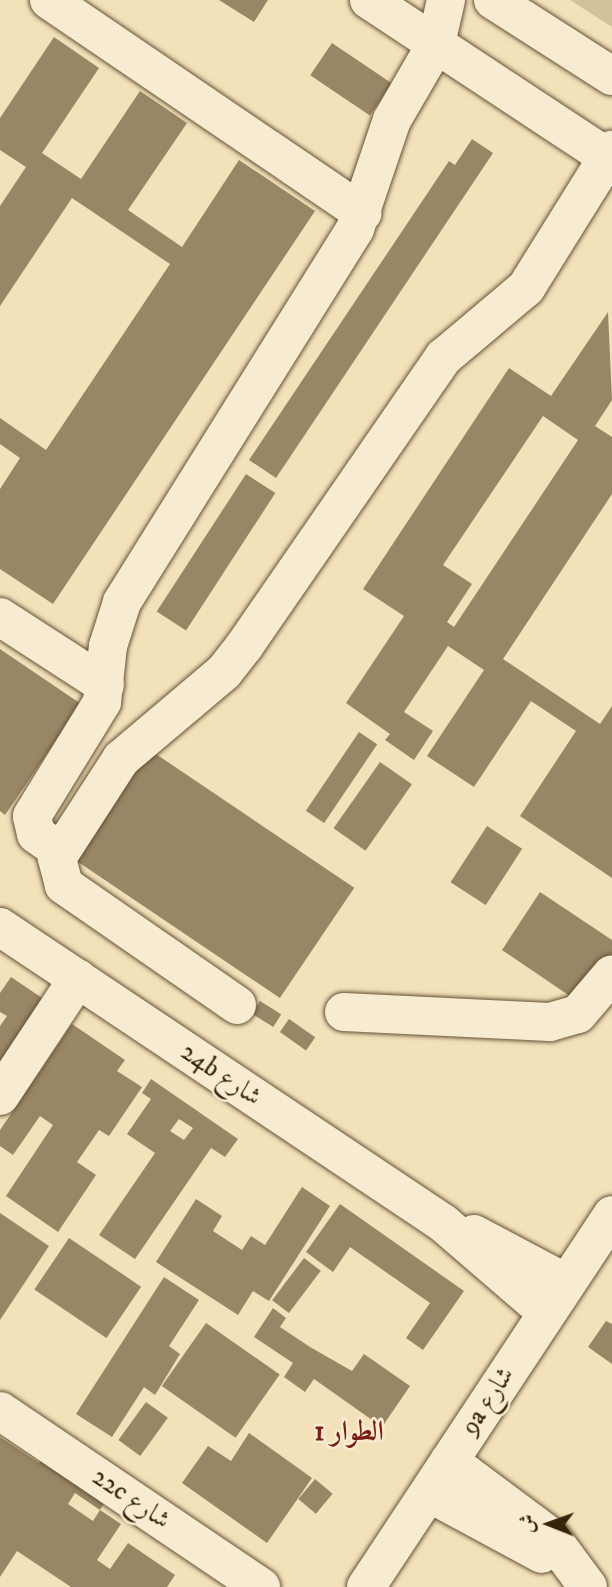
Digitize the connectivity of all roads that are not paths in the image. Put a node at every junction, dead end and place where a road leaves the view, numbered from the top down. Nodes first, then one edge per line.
1 (49, 0) edge
2 (369, 0) edge
3 (446, 0) edge
4 (479, 0) edge
5 (493, 0) edge
6 (436, 44) junction
7 (612, 76) edge
8 (610, 156) edge
9 (363, 213) junction
10 (0, 617) edge
11 (106, 685) junction
12 (60, 851) junction
13 (0, 927) edge
14 (612, 974) edge
15 (78, 978) junction
16 (237, 1005) dead end
17 (344, 1012) dead end
18 (0, 1096) edge
19 (612, 1215) edge
20 (556, 1298) junction
21 (0, 1411) edge
22 (450, 1461) junction
23 (429, 1493) junction
24 (587, 1586) edge
25 (261, 1587) edge
26 (366, 1587) edge

1 - 9 street
2 - 6 street
3 - 6 street
4 - 6 street
5 - 7 street
6 - 8 street
6 - 9 street
8 - 12 street
9 - 11 street
10 - 11 street
11 - 12 street
12 - 16 street
13 - 15 street, 24b شارع
14 - 17 street
15 - 18 street
15 - 20 street, 24b شارع
19 - 20 street, 9a شارع
20 - 22 street, 9a شارع
21 - 25 street, 22c شارع
22 - 23 street, 9a شارع
22 - 24 street
23 - 24 street
23 - 26 street, 9a شارع

